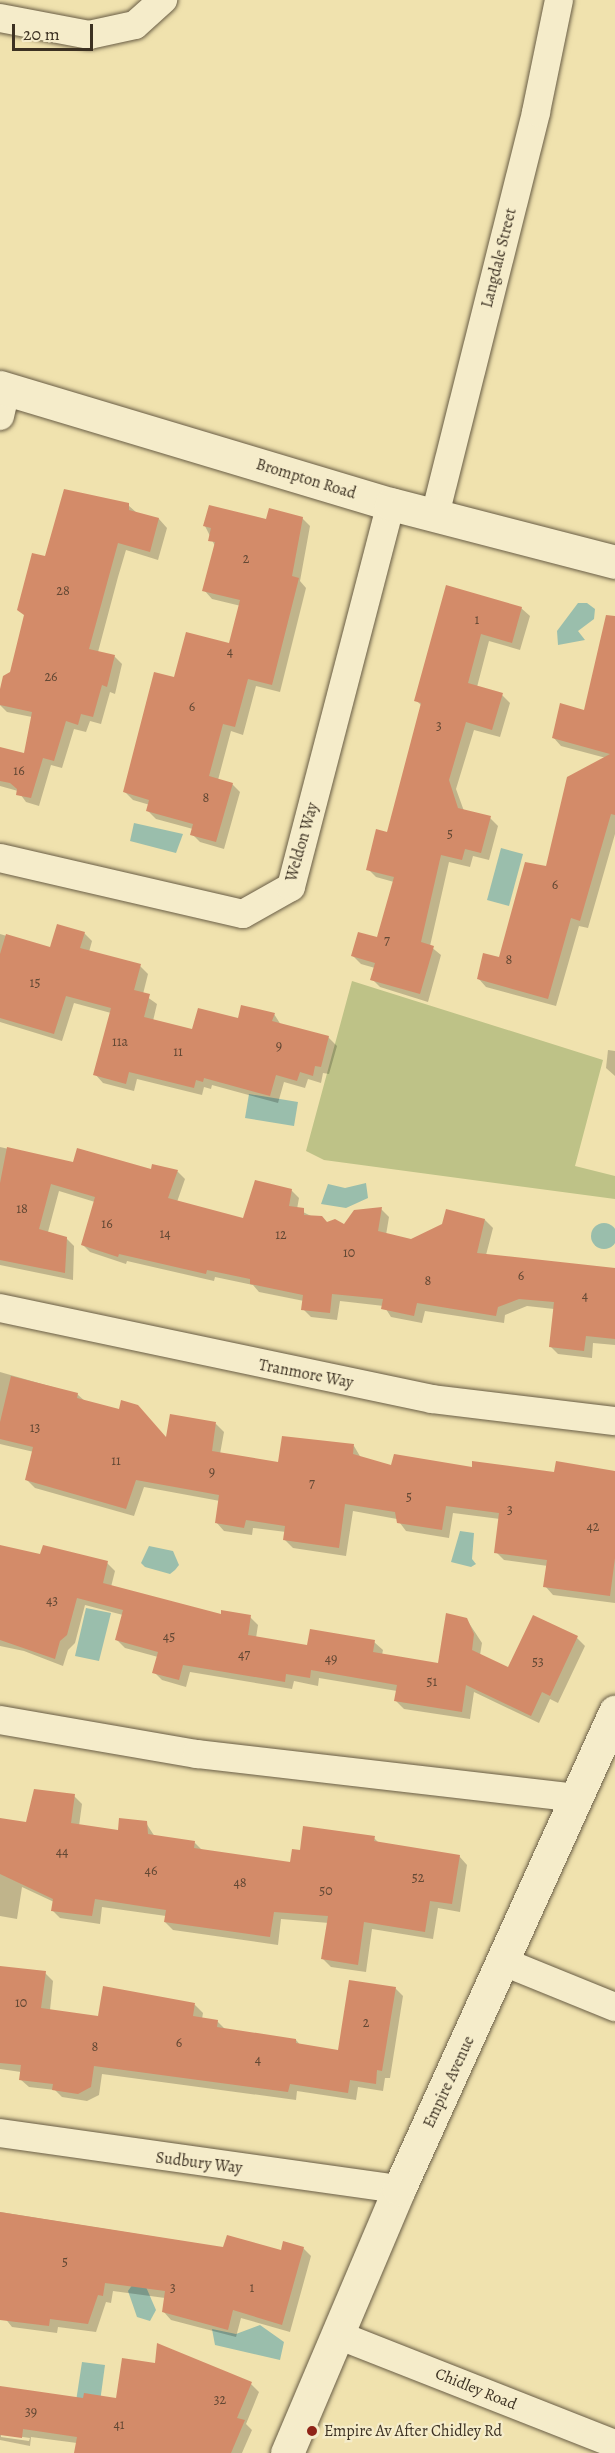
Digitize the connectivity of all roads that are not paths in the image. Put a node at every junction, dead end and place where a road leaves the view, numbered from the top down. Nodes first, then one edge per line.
1 (163, 0) edge
2 (559, 0) edge
3 (0, 18) edge
4 (2, 398) edge
5 (391, 504) junction
6 (435, 515) junction
7 (615, 562) edge
8 (0, 858) edge
9 (0, 1308) edge
10 (615, 1421) edge
11 (615, 1712) edge
12 (0, 1720) edge
13 (575, 1797) junction
14 (504, 1962) junction
15 (615, 2007) edge
16 (0, 2133) edge
17 (399, 2189) junction
18 (338, 2335) junction
19 (615, 2444) edge
20 (287, 2453) edge

1 - 3 street
2 - 6 street, Langdale Street
4 - 5 street, Brompton Road
5 - 6 street, Brompton Road
5 - 8 street, Weldon Way
6 - 7 street, Brompton Road
9 - 10 street, Tranmore Way
11 - 13 street, Empire Avenue
12 - 13 street
13 - 14 street, Empire Avenue
14 - 15 street
14 - 17 street, Empire Avenue
16 - 17 street, Sudbury Way
17 - 18 street, Empire Avenue
18 - 19 street, Chidley Road
18 - 20 street, Empire Avenue

